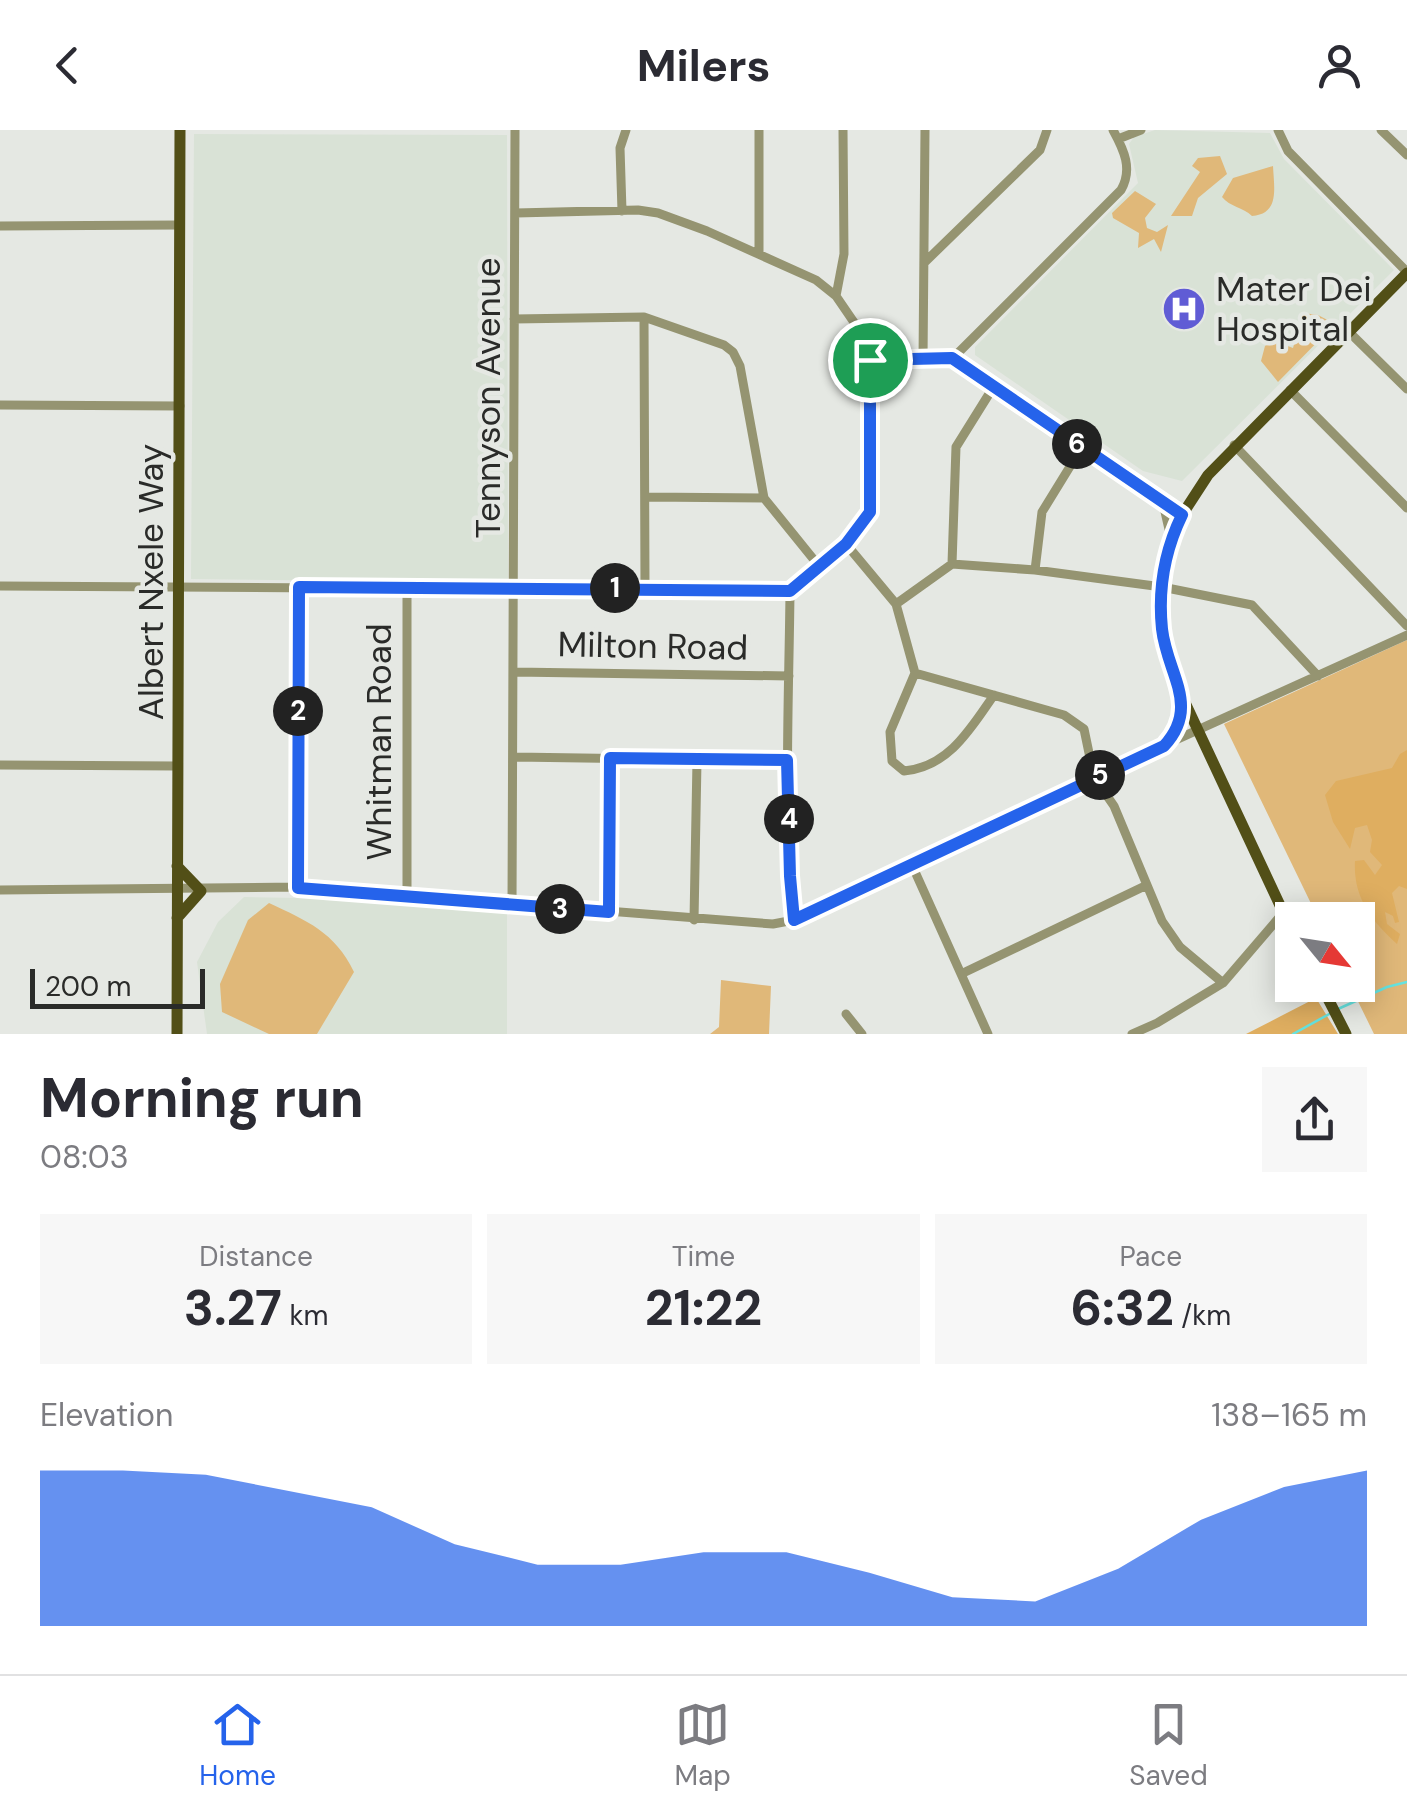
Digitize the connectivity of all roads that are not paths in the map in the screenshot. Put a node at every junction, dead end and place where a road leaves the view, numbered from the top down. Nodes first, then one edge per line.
1 (180, 130) edge
2 (515, 130) edge
3 (626, 130) edge
4 (760, 130) edge
5 (842, 130) edge
6 (925, 130) edge
7 (1046, 130) edge
8 (1142, 130) edge
9 (1278, 130) edge
10 (1381, 130) edge
11 (1115, 134) edge
12 (1407, 155) edge
13 (622, 210) junction
14 (516, 213) junction
15 (179, 225) junction
16 (0, 226) edge
17 (758, 254) junction
18 (925, 262) junction
19 (1407, 272) edge
20 (836, 296) junction
21 (644, 317) junction
22 (514, 318) junction
23 (1349, 332) junction
24 (952, 358) junction
25 (870, 360) junction
26 (923, 361) junction
27 (994, 386) junction
28 (1407, 389) edge
29 (1290, 390) junction
30 (0, 405) edge
31 (180, 406) junction
32 (1234, 446) junction
33 (1082, 447) junction
34 (646, 498) junction
35 (764, 498) junction
36 (1164, 503) junction
37 (1407, 508) edge
38 (1182, 515) junction
39 (1170, 538) junction
40 (846, 544) junction
41 (952, 564) junction
42 (819, 566) junction
43 (1035, 570) junction
44 (0, 586) edge
45 (178, 586) junction
46 (1162, 586) junction
47 (299, 587) junction
48 (407, 587) junction
49 (515, 588) junction
50 (645, 588) junction
51 (790, 591) junction
52 (896, 604) junction
53 (1407, 626) edge
54 (1407, 634) edge
55 (515, 672) junction
56 (916, 673) junction
57 (789, 676) junction
58 (1318, 676) junction
59 (994, 695) junction
60 (1182, 697) junction
61 (1199, 730) junction
62 (1164, 746) junction
63 (514, 757) junction
64 (610, 758) junction
65 (787, 760) junction
66 (696, 761) junction
67 (0, 765) edge
68 (177, 766) junction
69 (1094, 778) junction
70 (912, 865) junction
71 (177, 866) junction
72 (1146, 884) junction
73 (298, 888) junction
74 (0, 890) edge
75 (177, 890) junction
76 (201, 890) junction
77 (407, 896) junction
78 (1278, 902) edge
79 (512, 906) junction
80 (609, 912) junction
81 (177, 918) junction
82 (694, 920) junction
83 (794, 920) junction
84 (1275, 922) edge
85 (961, 974) junction
86 (1223, 982) junction
87 (1330, 1002) edge
88 (846, 1014) dead end
89 (1344, 1030) edge
90 (177, 1034) edge
91 (862, 1034) edge
92 (988, 1034) edge
93 (1132, 1034) edge

1 - 15 main road, Albert Nxele Way
2 - 14 street, Tennyson Avenue
3 - 13 street
4 - 17 street
5 - 20 street
6 - 18 street
7 - 18 street
8 - 11 street
9 - 19 street
10 - 12 street
11 - 24 street
13 - 14 street
13 - 17 street
14 - 22 street, Tennyson Avenue
15 - 16 street
15 - 31 main road, Albert Nxele Way
17 - 20 street
18 - 26 street
19 - 23 main road
20 - 25 street
21 - 22 street
21 - 34 street
21 - 35 street
22 - 49 street, Tennyson Avenue
23 - 28 street
23 - 29 main road
24 - 26 street
24 - 27 street
25 - 26 street
25 - 40 street
27 - 33 street
27 - 41 street
29 - 32 main road
29 - 37 street
30 - 31 street
31 - 45 main road, Albert Nxele Way
32 - 38 main road
32 - 53 street
33 - 36 street
33 - 43 street
34 - 35 street
34 - 50 street
35 - 42 street
36 - 38 street
36 - 39 street
38 - 39 main road
39 - 46 main road
40 - 42 street
40 - 52 street
41 - 43 street
41 - 52 street
42 - 51 street
43 - 46 street
44 - 45 street
45 - 47 street
45 - 68 main road, Albert Nxele Way
46 - 58 street
46 - 60 main road
47 - 48 street
47 - 73 street
48 - 49 street
48 - 77 street, Whitman Road
49 - 50 street
49 - 55 street, Tennyson Avenue
50 - 51 street
51 - 57 street
52 - 56 street
54 - 58 street
55 - 57 street, Milton Road
55 - 63 street, Tennyson Avenue
56 - 59 street
56 - 59 street
57 - 65 street
58 - 61 street
59 - 69 street
60 - 61 main road
60 - 62 main road
61 - 62 street
61 - 78 main road
62 - 69 street
63 - 64 street
63 - 79 street, Tennyson Avenue
64 - 66 street
64 - 80 street
65 - 66 street
65 - 83 street
66 - 82 street
67 - 68 street
68 - 71 main road, Albert Nxele Way
69 - 70 street
69 - 72 street
70 - 83 street
70 - 85 street
71 - 75 main road, Albert Nxele Way
71 - 76 main road
72 - 85 street
72 - 86 street
73 - 76 street
73 - 77 street
74 - 75 street
75 - 76 street
75 - 81 main road, Albert Nxele Way
76 - 81 main road
77 - 79 street
79 - 80 street
80 - 82 street
81 - 90 main road, Albert Nxele Way
82 - 83 street
84 - 86 street
85 - 92 street
86 - 93 street
87 - 89 main road
88 - 91 street

